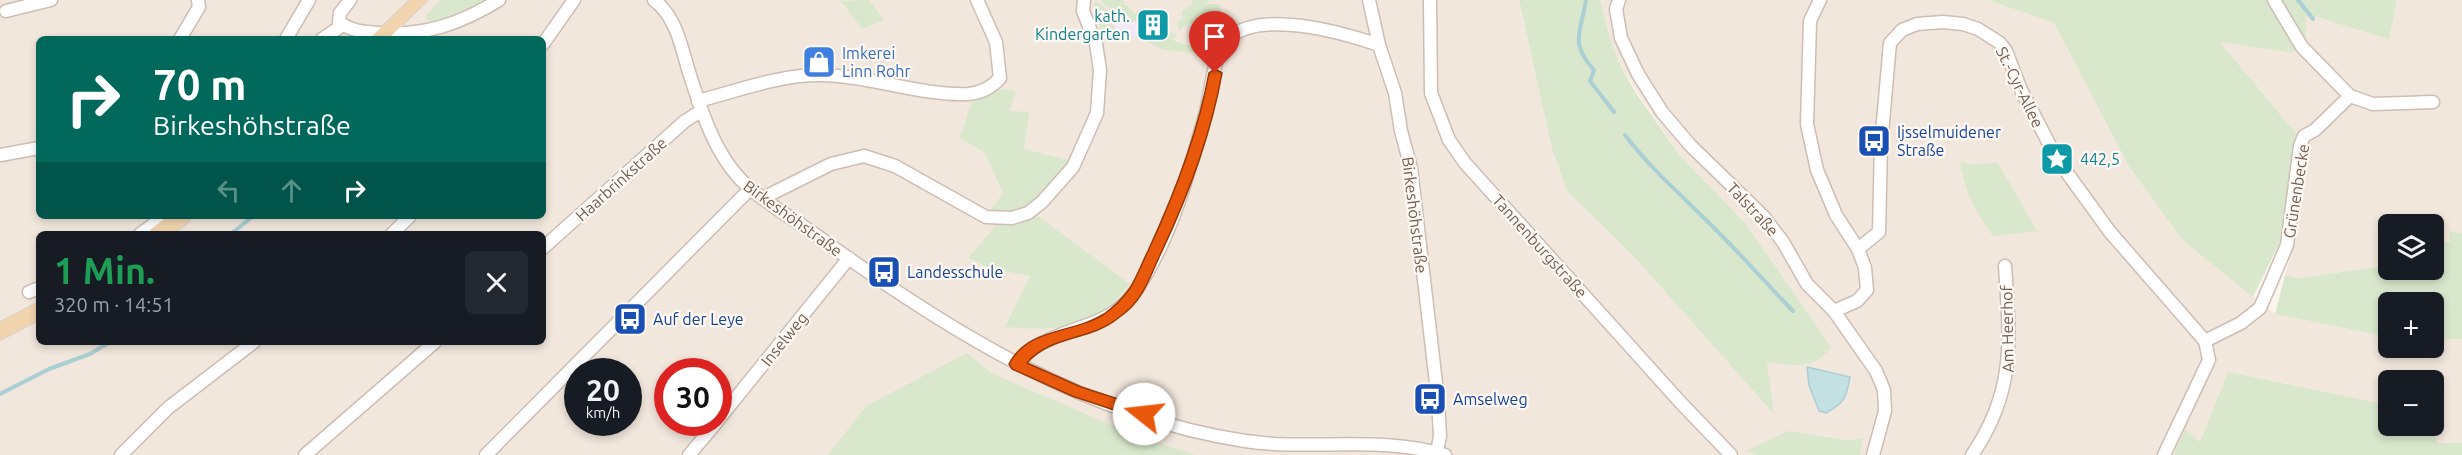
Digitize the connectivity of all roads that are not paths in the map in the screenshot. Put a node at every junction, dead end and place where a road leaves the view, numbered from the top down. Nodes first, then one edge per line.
1 (15, 0) edge
2 (51, 0) edge
3 (198, 0) edge
4 (309, 0) edge
5 (350, 0) edge
6 (420, 0) edge
7 (499, 0) edge
8 (574, 0) edge
9 (654, 0) edge
10 (976, 0) edge
11 (1084, 0) edge
12 (1369, 0) edge
13 (1430, 0) edge
14 (1618, 0) edge
15 (1820, 0) edge
16 (2274, 0) edge
17 (3, 14) edge
18 (343, 25) junction
19 (182, 36) edge
20 (288, 36) edge
21 (326, 36) edge
22 (376, 36) edge
23 (381, 36) edge
24 (392, 36) edge
25 (546, 40) edge
26 (1379, 45) junction
27 (2350, 96) junction
28 (2433, 102) dead end
29 (699, 106) junction
30 (36, 149) edge
31 (0, 155) edge
32 (750, 189) junction
33 (763, 198) junction
34 (407, 219) edge
35 (168, 221) edge
36 (146, 231) edge
37 (395, 231) edge
38 (546, 245) edge
39 (1858, 249) junction
40 (849, 258) junction
41 (2005, 266) dead end
42 (36, 297) edge
43 (1834, 312) junction
44 (0, 332) edge
45 (2205, 341) junction
46 (250, 345) edge
47 (432, 345) edge
48 (1017, 364) junction
49 (732, 402) edge
50 (705, 436) edge
51 (1441, 453) edge
52 (121, 455) edge
53 (305, 455) edge
54 (486, 455) edge
55 (689, 455) edge
56 (1731, 455) edge
57 (1873, 455) edge
58 (1972, 455) edge
59 (2164, 455) edge

1 - 17 street
2 - 17 street
3 - 19 street
4 - 20 street
5 - 18 street
6 - 23 main road
7 - 24 street
8 - 25 street
9 - 29 street, Birkeshöhstraße
10 - 29 street
11 - 33 street
12 - 26 street, Birkeshöhstraße
13 - 56 street, Tannenburgstraße
14 - 43 street, Talstraße
15 - 39 street
16 - 27 street
18 - 21 street
18 - 22 street
26 - 48 street
26 - 51 street, Birkeshöhstraße
27 - 28 street
27 - 45 street, Grünenbecke
29 - 32 street, Birkeshöhstraße
29 - 38 street, Haarbrinkstraße
30 - 31 street
32 - 33 street, Birkeshöhstraße
32 - 54 street
33 - 40 street, Birkeshöhstraße
34 - 37 street
35 - 36 street
39 - 43 street
39 - 45 street, St.-Cyr-Allee
40 - 48 street, Birkeshöhstraße
40 - 49 street, Inselweg
41 - 58 street, Am Heerhof
42 - 44 main road
43 - 57 street, Talstraße
45 - 59 street
46 - 52 street
47 - 53 street
48 - 51 street, Birkeshöhstraße
50 - 55 street, Inselweg

